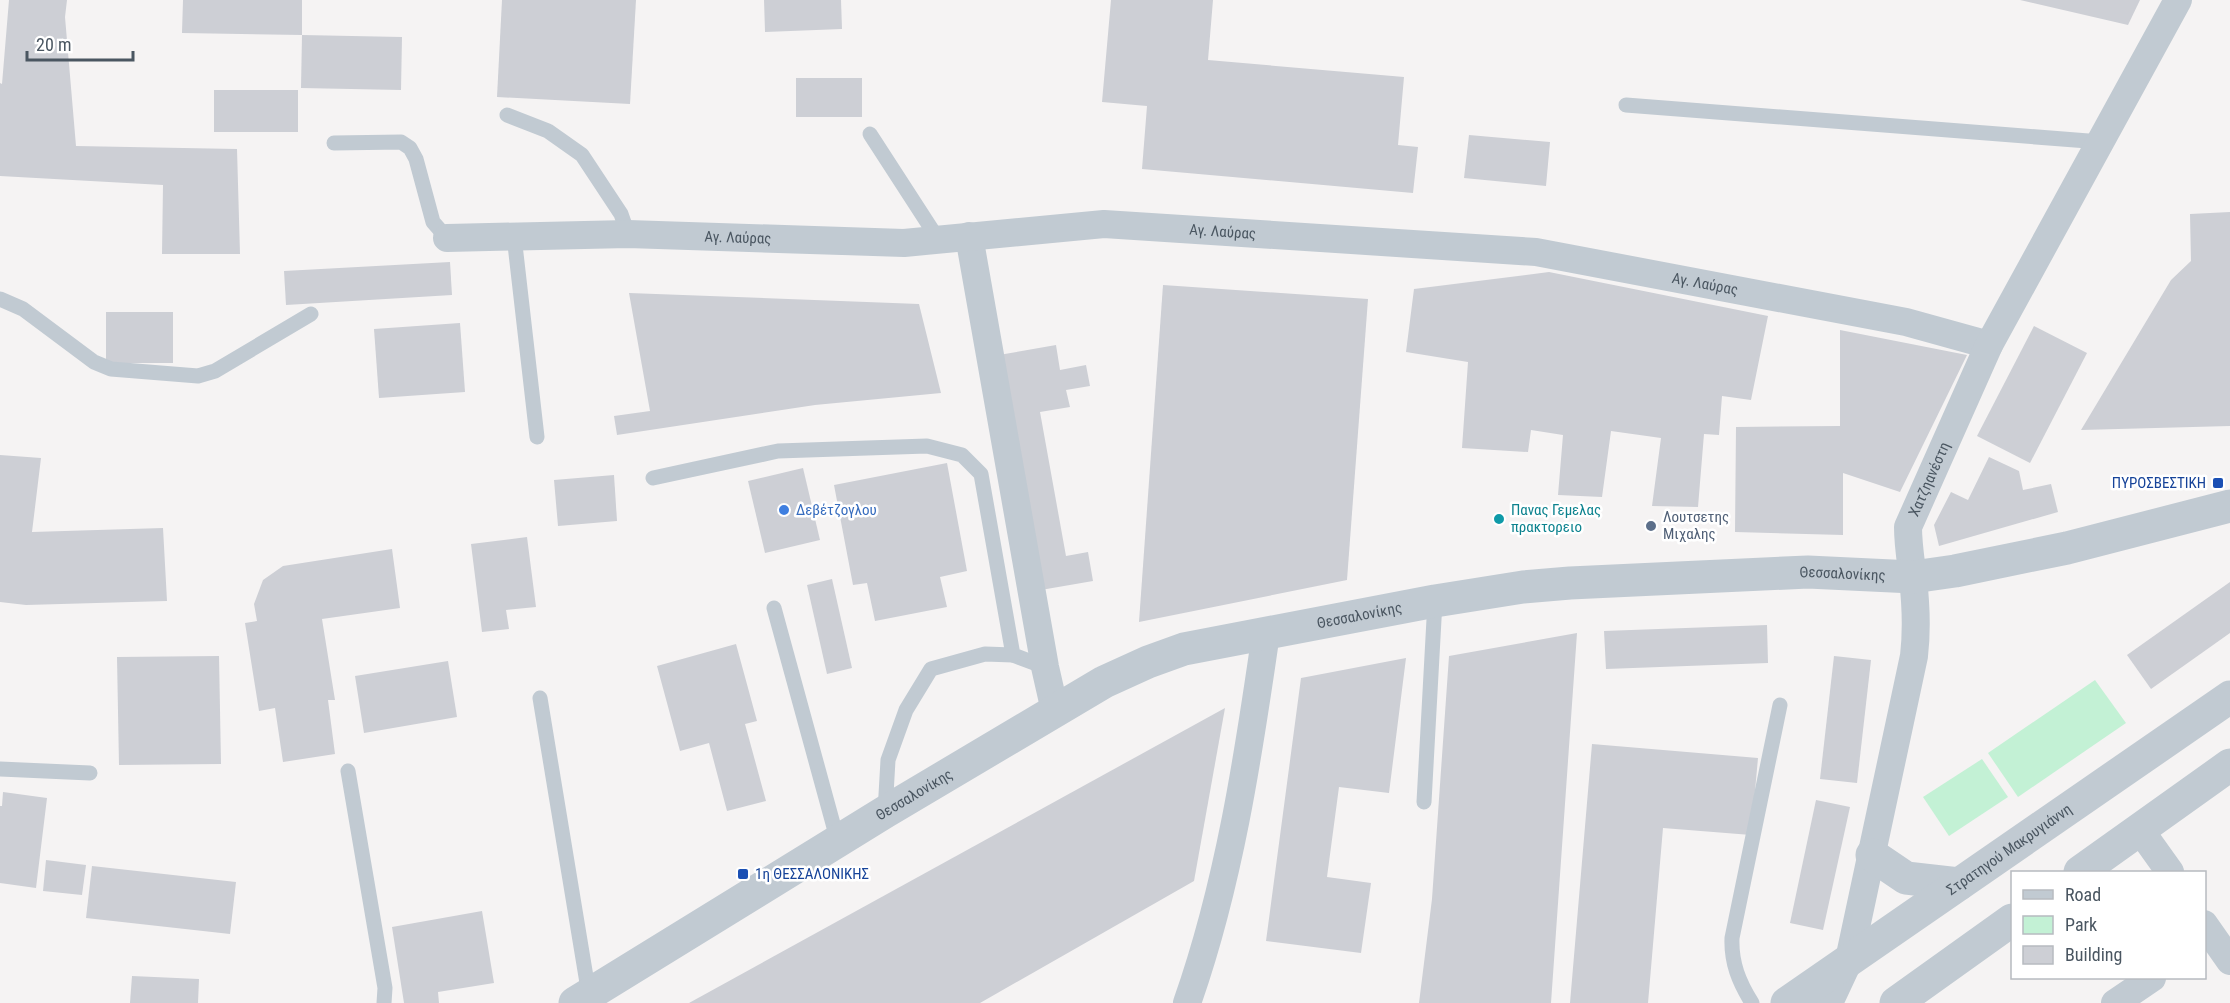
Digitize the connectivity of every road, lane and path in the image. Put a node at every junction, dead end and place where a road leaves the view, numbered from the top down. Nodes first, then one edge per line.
1 (2178, 0) edge
2 (1626, 105) dead end
3 (507, 115) dead end
4 (870, 134) dead end
5 (2101, 142) junction
6 (334, 143) dead end
7 (628, 234) junction
8 (514, 236) junction
9 (969, 236) junction
10 (447, 238) joint
11 (938, 239) junction
12 (0, 298) edge
13 (311, 314) dead end
14 (1989, 345) junction
15 (537, 438) dead end
16 (653, 478) dead end
17 (2230, 506) edge
18 (1913, 577) junction
19 (1435, 601) junction
20 (774, 608) dead end
21 (1266, 633) junction
22 (1013, 655) junction
23 (1045, 667) junction
24 (2230, 697) edge
25 (540, 698) dead end
26 (1780, 705) dead end
27 (1055, 711) junction
28 (2230, 765) edge
29 (0, 769) edge
30 (348, 771) dead end
31 (90, 773) dead end
32 (1424, 802) dead end
33 (885, 812) junction
34 (2140, 830) junction
35 (838, 842) junction
36 (1872, 855) junction
37 (2083, 871) edge
38 (2169, 871) edge
39 (1959, 884) junction
40 (2011, 921) edge
41 (2213, 937) edge
42 (1849, 960) junction
43 (2230, 961) edge
44 (2151, 979) edge
45 (582, 999) edge
46 (384, 1003) edge
47 (1187, 1003) edge
48 (1752, 1003) edge
49 (1787, 1003) edge
50 (1829, 1003) edge
51 (1896, 1003) edge
52 (2115, 1003) edge

1 - 5 street, Χατζηανέστη
2 - 5 lane
3 - 7 lane
4 - 11 lane
5 - 14 street, Χατζηανέστη
6 - 10 lane
7 - 8 street, Αγ. Λαύρας
7 - 11 street, Αγ. Λαύρας
8 - 10 street, Αγ. Λαύρας
8 - 15 lane
9 - 11 street, Αγ. Λαύρας
9 - 14 street, Αγ. Λαύρας
9 - 23 street
12 - 13 lane
14 - 18 street, Χατζηανέστη
16 - 22 lane
17 - 18 street, Θεσσαλονίκης
18 - 19 street, Θεσσαλονίκης
18 - 36 street, Χατζηανέστη
19 - 21 street, Θεσσαλονίκης
19 - 32 lane
20 - 35 lane
21 - 27 street, Θεσσαλονίκης
21 - 47 street
22 - 23 lane
22 - 33 lane
23 - 27 street
24 - 39 street, Στρατηγού Μακρυγιάννη
25 - 45 lane
26 - 48 lane
27 - 33 street, Θεσσαλονίκης
28 - 34 street
29 - 31 lane
30 - 46 lane
33 - 35 street, Θεσσαλονίκης
34 - 37 street
34 - 38 street
35 - 45 street, Θεσσαλονίκης
36 - 39 street
36 - 42 street, Χατζηανέστη
39 - 42 street, Στρατηγού Μακρυγιάννη
40 - 51 street
41 - 43 street
42 - 49 street, Στρατηγού Μακρυγιάννη
42 - 50 street, Χατζηανέστη
44 - 52 street

